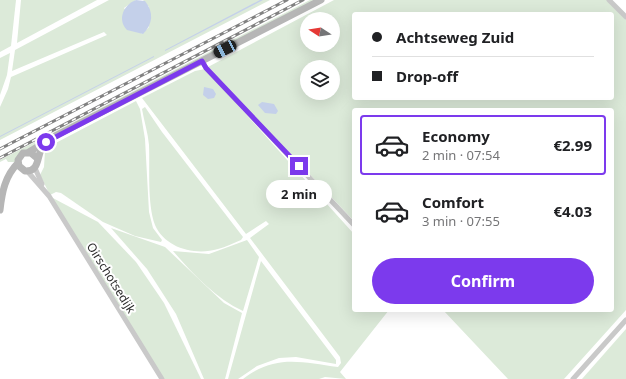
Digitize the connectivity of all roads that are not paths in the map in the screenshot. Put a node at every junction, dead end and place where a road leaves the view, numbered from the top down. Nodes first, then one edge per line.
1 (321, 0) edge
2 (609, 0) edge
3 (626, 17) edge
4 (202, 61) junction
5 (46, 142) junction
6 (29, 152) junction
7 (37, 158) junction
8 (18, 163) junction
9 (35, 168) junction
10 (26, 171) junction
11 (5, 183) junction
12 (43, 187) junction
13 (0, 210) edge
14 (352, 223) edge
15 (626, 320) edge
16 (162, 379) edge
17 (573, 379) edge

1 - 4 street
2 - 3 street
4 - 5 street
4 - 14 street
5 - 6 street
5 - 7 street
6 - 7 street
6 - 8 street
7 - 9 street
8 - 10 street
8 - 11 street
9 - 10 street
9 - 12 street, Oirschotsedijk
10 - 11 street
10 - 12 street, Oirschotsedijk
11 - 13 street
12 - 16 street, Oirschotsedijk
15 - 17 street

